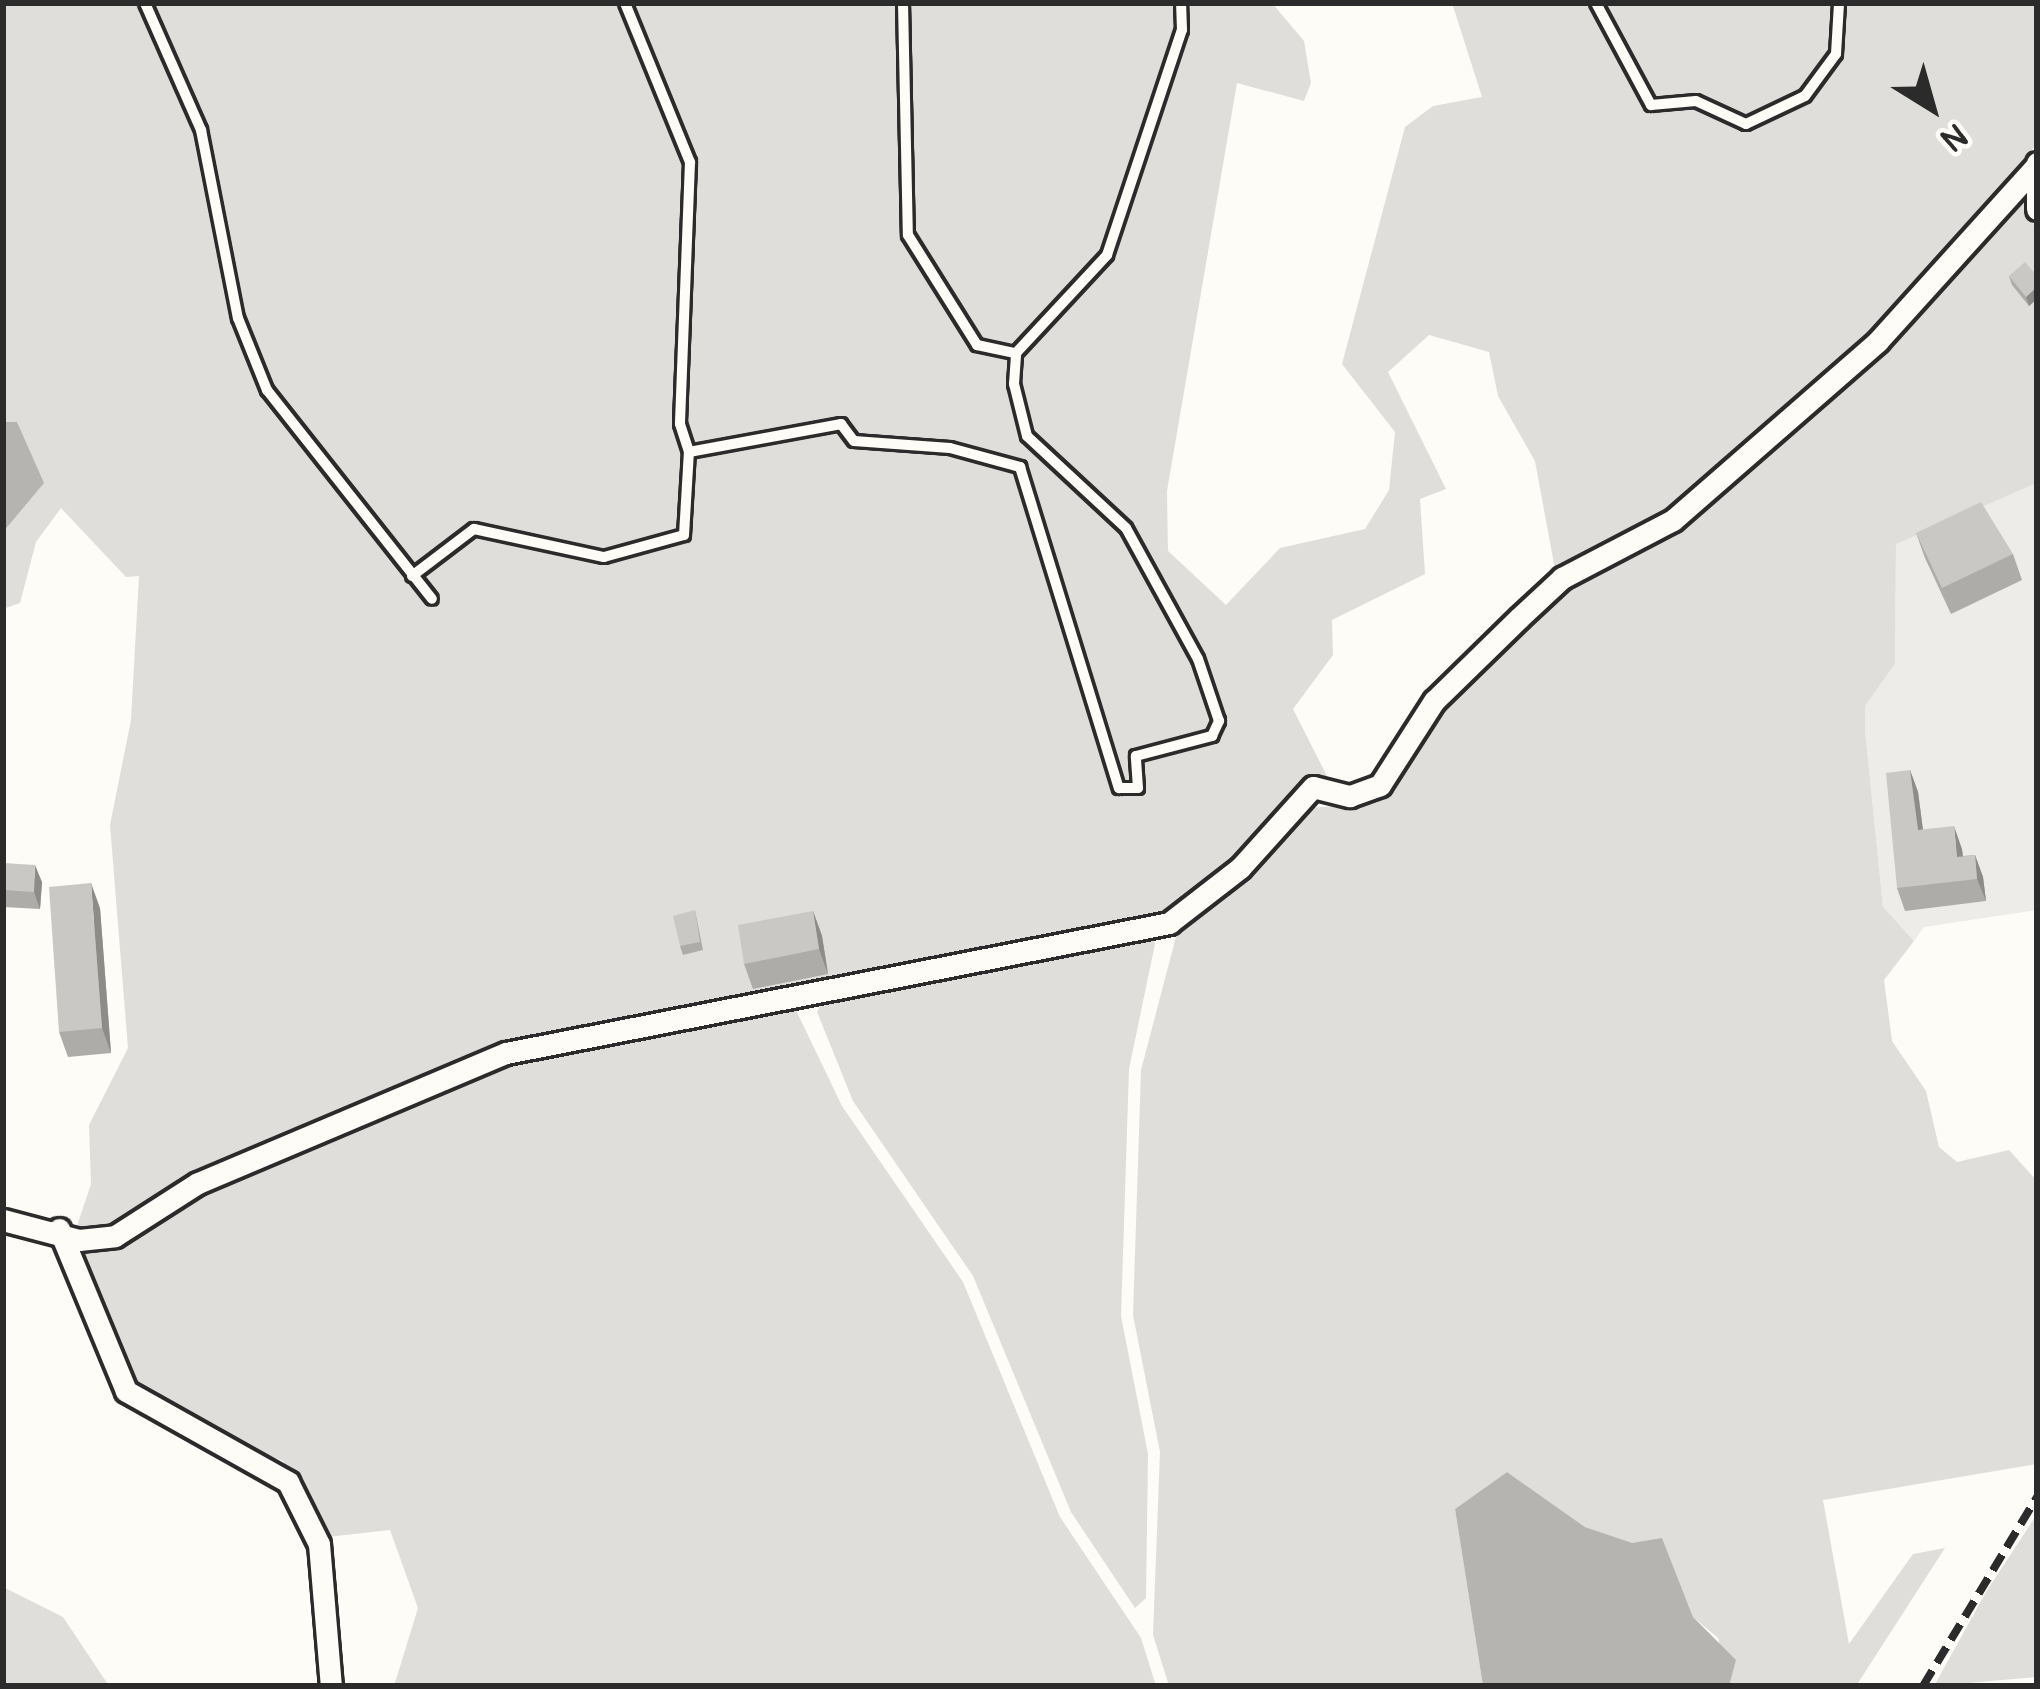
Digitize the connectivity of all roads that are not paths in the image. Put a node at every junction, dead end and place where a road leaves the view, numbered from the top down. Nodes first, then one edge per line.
1 (145, 3) edge
2 (625, 3) edge
3 (903, 3) edge
4 (1181, 3) edge
5 (1597, 3) edge
6 (1839, 3) edge
7 (2036, 164) edge
8 (2037, 209) edge
9 (1016, 353) junction
10 (689, 452) junction
11 (412, 576) junction
12 (432, 599) dead end
13 (3, 1220) edge
14 (59, 1229) junction
15 (331, 1686) edge

1 - 11 lane
2 - 10 lane
3 - 9 lane
4 - 9 lane
5 - 6 lane
7 - 8 street
7 - 14 street
9 - 10 lane
10 - 11 lane
11 - 12 lane
13 - 14 street
14 - 15 street

